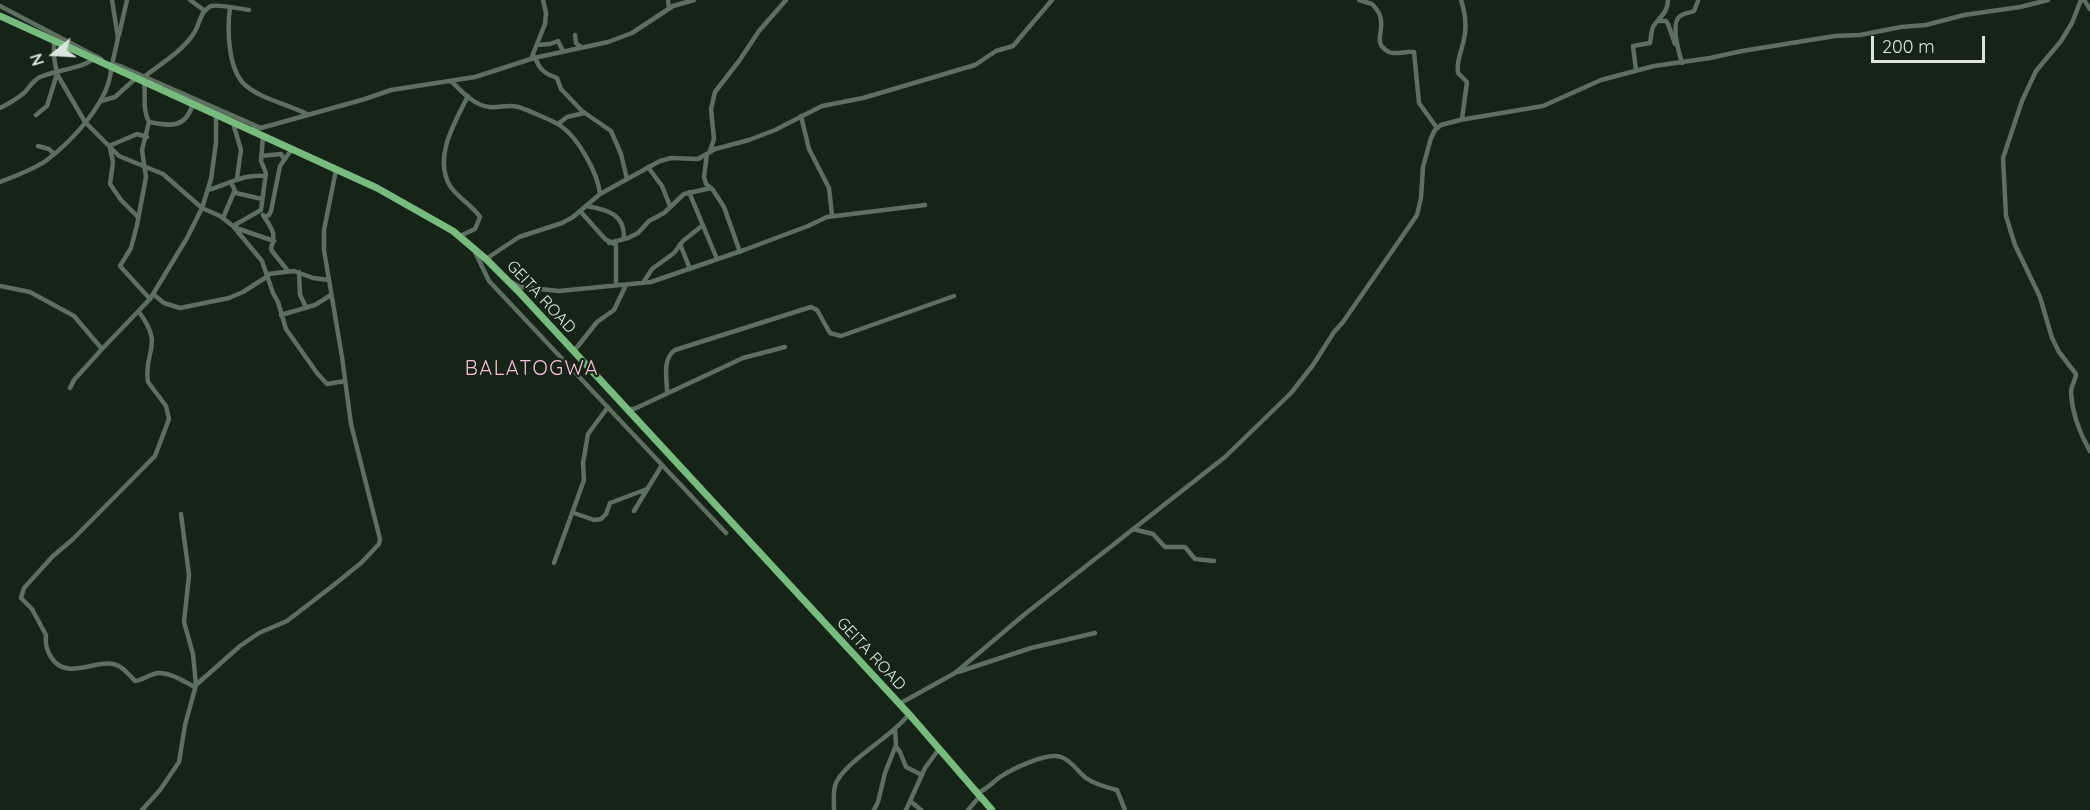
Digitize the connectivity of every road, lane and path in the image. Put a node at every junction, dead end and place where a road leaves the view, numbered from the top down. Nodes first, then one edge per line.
1 (112, 0) edge
2 (126, 0) edge
3 (190, 0) edge
4 (543, 0) edge
5 (668, 0) edge
6 (694, 0) edge
7 (786, 0) edge
8 (1052, 0) edge
9 (1359, 0) edge
10 (1461, 0) edge
11 (1668, 0) edge
12 (1691, 0) edge
13 (2048, 0) edge
14 (2082, 0) edge
15 (217, 3) edge
16 (1698, 3) edge
17 (0, 6) edge
18 (230, 8) junction
19 (669, 9) junction
20 (2090, 9) edge
21 (249, 10) dead end
22 (205, 11) junction
23 (0, 16) edge
24 (1658, 21) junction
25 (575, 35) dead end
26 (118, 38) junction
27 (54, 40) junction
28 (537, 45) junction
29 (581, 47) junction
30 (563, 51) junction
31 (1679, 52) junction
32 (94, 58) junction
33 (533, 58) junction
34 (1690, 61) junction
35 (1682, 63) junction
36 (111, 66) junction
37 (1636, 70) junction
38 (56, 73) junction
39 (142, 79) junction
40 (452, 82) junction
41 (468, 96) junction
42 (101, 101) junction
43 (193, 104) junction
44 (0, 108) edge
45 (584, 113) junction
46 (216, 114) junction
47 (307, 114) junction
48 (36, 115) dead end
49 (801, 116) junction
50 (1462, 119) junction
51 (86, 122) junction
52 (149, 122) junction
53 (233, 122) junction
54 (558, 124) junction
55 (261, 128) junction
56 (1437, 128) junction
57 (247, 129) junction
58 (263, 136) junction
59 (147, 137) junction
60 (38, 146) dead end
61 (109, 146) junction
62 (292, 149) junction
63 (708, 152) junction
64 (54, 154) junction
65 (261, 156) junction
66 (284, 159) junction
67 (648, 167) junction
68 (146, 168) junction
69 (336, 170) junction
70 (265, 176) junction
71 (237, 178) junction
72 (627, 179) junction
73 (0, 182) edge
74 (231, 182) junction
75 (711, 188) junction
76 (208, 190) junction
77 (234, 192) junction
78 (689, 192) junction
79 (600, 194) junction
80 (262, 199) junction
81 (925, 205) dead end
82 (587, 206) junction
83 (670, 206) junction
84 (202, 208) junction
85 (581, 212) junction
86 (262, 214) junction
87 (832, 215) junction
88 (138, 217) junction
89 (224, 218) junction
90 (703, 225) junction
91 (234, 227) junction
92 (460, 236) junction
93 (624, 239) junction
94 (274, 241) junction
95 (609, 243) junction
96 (680, 244) junction
97 (472, 246) junction
98 (740, 252) junction
99 (486, 258) junction
100 (717, 259) junction
101 (690, 269) junction
102 (288, 271) junction
103 (299, 272) junction
104 (268, 275) junction
105 (506, 279) junction
106 (329, 280) junction
107 (643, 283) junction
108 (616, 285) junction
109 (626, 285) junction
110 (0, 286) edge
111 (153, 294) junction
112 (331, 295) junction
113 (954, 296) dead end
114 (150, 300) junction
115 (306, 307) junction
116 (139, 312) junction
117 (281, 315) junction
118 (785, 347) dead end
119 (102, 349) junction
120 (572, 350) junction
121 (345, 381) junction
122 (70, 388) dead end
123 (667, 392) junction
124 (608, 407) junction
125 (626, 409) junction
126 (2090, 451) edge
127 (662, 465) junction
128 (647, 489) junction
129 (634, 511) dead end
130 (574, 513) junction
131 (181, 514) dead end
132 (1133, 529) junction
133 (726, 533) dead end
134 (1214, 561) dead end
135 (554, 563) dead end
136 (1095, 633) dead end
137 (955, 673) junction
138 (196, 686) junction
139 (899, 704) junction
140 (909, 714) junction
141 (895, 729) junction
142 (896, 747) junction
143 (939, 749) junction
144 (922, 775) junction
145 (978, 794) junction
146 (910, 801) junction
147 (142, 810) edge
148 (834, 810) edge
149 (874, 810) edge
150 (906, 810) edge
151 (921, 810) edge
152 (968, 810) edge
153 (992, 810) edge
154 (1125, 810) edge

1 - 26 street
2 - 26 street
3 - 22 street
4 - 28 street
5 - 19 street
6 - 19 street
7 - 63 street
8 - 49 street
9 - 56 street
10 - 50 street
11 - 24 street
12 - 16 street
13 - 34 street
14 - 20 street
14 - 126 street
15 - 18 street
15 - 22 street
16 - 31 street
17 - 36 street
18 - 21 street
18 - 47 street
19 - 29 street
22 - 39 street
23 - 27 highway, GEITA ROAD
24 - 31 street
24 - 37 street
25 - 29 street
26 - 36 street
27 - 32 highway, GEITA ROAD
27 - 38 street
28 - 30 street
28 - 33 street
29 - 30 street
30 - 33 street
31 - 34 street
31 - 35 street
32 - 36 highway, GEITA ROAD
32 - 38 street
33 - 40 street
33 - 45 street
34 - 35 street
35 - 37 street
36 - 39 highway, GEITA ROAD
36 - 42 street
37 - 50 street
38 - 44 street
38 - 48 street
38 - 51 street
39 - 42 street
39 - 43 highway, GEITA ROAD
39 - 52 street
39 - 55 street
40 - 41 street
40 - 47 street
41 - 54 street
41 - 92 street
42 - 51 street
43 - 46 highway, GEITA ROAD
43 - 52 street
45 - 54 street
45 - 72 street
46 - 53 highway, GEITA ROAD
46 - 76 street
47 - 55 street
49 - 63 street
49 - 87 street
50 - 56 street
51 - 61 street
51 - 64 street
52 - 59 street
53 - 57 highway, GEITA ROAD
53 - 71 street
54 - 79 street
55 - 57 street
56 - 132 street
57 - 58 highway, GEITA ROAD
58 - 62 highway, GEITA ROAD
58 - 65 street
59 - 61 street
59 - 68 street
60 - 64 street
61 - 68 street
61 - 88 street
62 - 66 street
62 - 69 highway, GEITA ROAD
63 - 67 street
63 - 75 street
64 - 73 street
65 - 66 street
65 - 70 street
66 - 86 street
67 - 72 street
67 - 83 street
68 - 84 street
68 - 88 street
69 - 92 highway, GEITA ROAD
69 - 106 street
70 - 71 street
70 - 80 street
71 - 74 street
72 - 79 street
74 - 76 street
74 - 77 street
75 - 78 street
75 - 98 street
76 - 84 street
77 - 80 street
77 - 89 street
78 - 83 street
78 - 90 street
79 - 82 street
80 - 86 street
81 - 87 street
82 - 85 street
82 - 93 street
83 - 93 street
84 - 89 street
84 - 111 street
85 - 95 street
85 - 99 street
86 - 91 street
86 - 94 street
87 - 98 street
88 - 114 street
89 - 91 street
90 - 96 street
90 - 100 street
91 - 94 street
91 - 104 street
92 - 97 highway, GEITA ROAD
93 - 95 street
94 - 102 street
95 - 108 street
96 - 101 street
96 - 107 street
97 - 99 highway, GEITA ROAD
97 - 124 street
98 - 100 street
99 - 105 highway, GEITA ROAD
100 - 101 street
101 - 107 street
102 - 103 street
102 - 104 street
103 - 106 street
103 - 115 street
104 - 111 street
104 - 117 street
105 - 108 street
105 - 120 highway, GEITA ROAD
106 - 112 street
107 - 109 street
108 - 109 street
109 - 120 street
110 - 119 street
111 - 114 street
112 - 115 street
112 - 121 street
113 - 123 street
114 - 116 street
115 - 117 street
116 - 119 street
116 - 138 street
117 - 121 street
118 - 123 street
119 - 122 street
120 - 125 highway, GEITA ROAD
121 - 138 street
123 - 125 street
124 - 127 street
124 - 130 street
125 - 139 highway, GEITA ROAD
127 - 128 street
127 - 133 street
128 - 129 street
128 - 130 street
130 - 135 street
131 - 138 street
132 - 134 street
132 - 137 street
136 - 137 street
137 - 139 street
138 - 147 street
139 - 140 highway, GEITA ROAD
140 - 141 street
140 - 143 highway, GEITA ROAD
141 - 142 street
141 - 148 street
142 - 144 street
142 - 149 street
143 - 144 street
143 - 145 highway, GEITA ROAD
144 - 146 street
145 - 152 street
145 - 153 highway, GEITA ROAD
145 - 154 street
146 - 150 street
146 - 151 street

